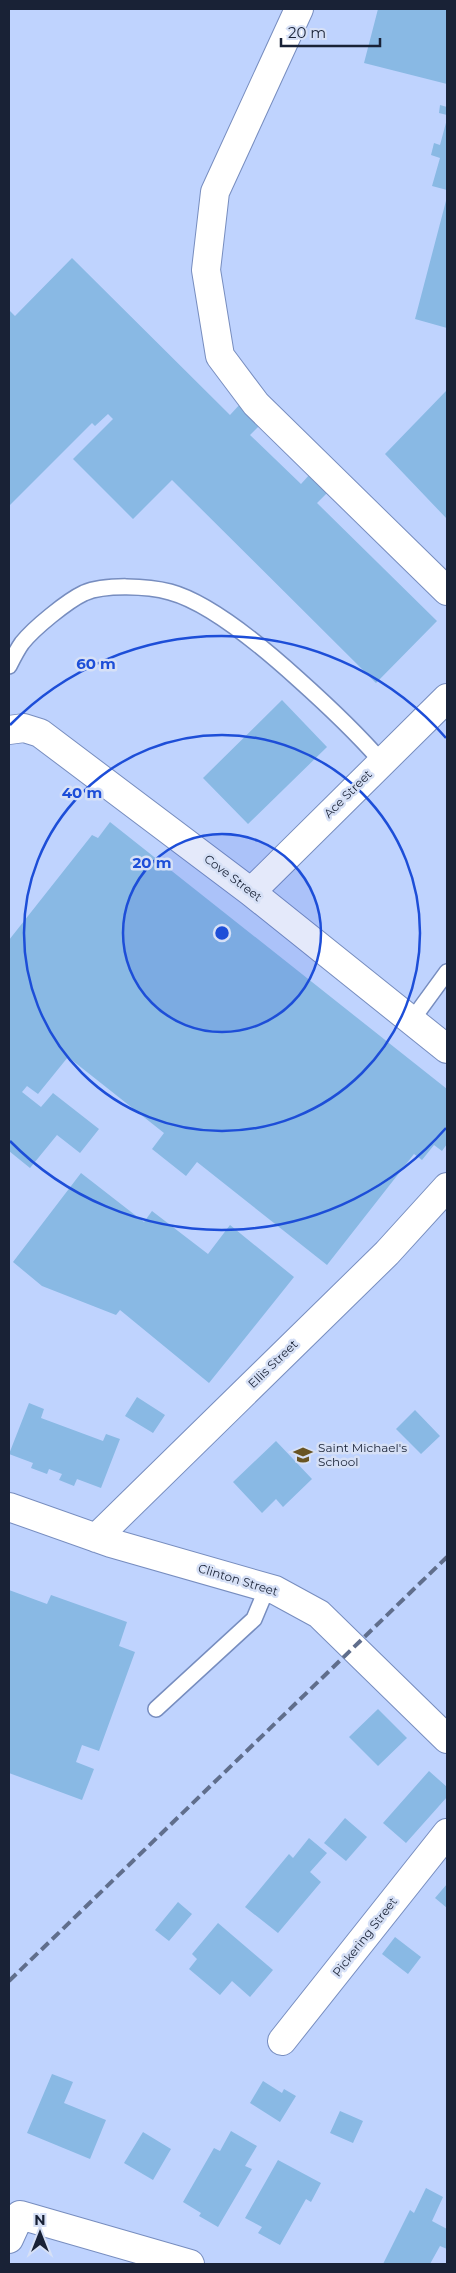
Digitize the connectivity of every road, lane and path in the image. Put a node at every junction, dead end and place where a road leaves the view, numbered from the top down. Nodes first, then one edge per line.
1 (299, 9) edge
2 (447, 591) edge
3 (9, 666) edge
4 (447, 698) edge
5 (9, 730) edge
6 (381, 762) junction
7 (251, 892) junction
8 (447, 972) edge
9 (412, 1020) junction
10 (447, 1048) edge
11 (447, 1187) edge
12 (9, 1507) edge
13 (96, 1538) junction
14 (267, 1588) junction
15 (156, 1709) dead end
16 (447, 1739) edge
17 (447, 1833) edge
18 (282, 2041) dead end
19 (9, 2240) edge
20 (190, 2264) edge

1 - 2 street
3 - 6 lane
4 - 6 street, Ace Street
5 - 7 street, Cove Street
6 - 7 street, Ace Street
7 - 9 street, Cove Street
8 - 9 lane
9 - 10 street, Cove Street
11 - 13 street, Ellis Street
12 - 13 street, Clinton Street
13 - 14 street, Clinton Street
14 - 15 lane
14 - 16 street, Clinton Street
17 - 18 street, Pickering Street
19 - 20 street

